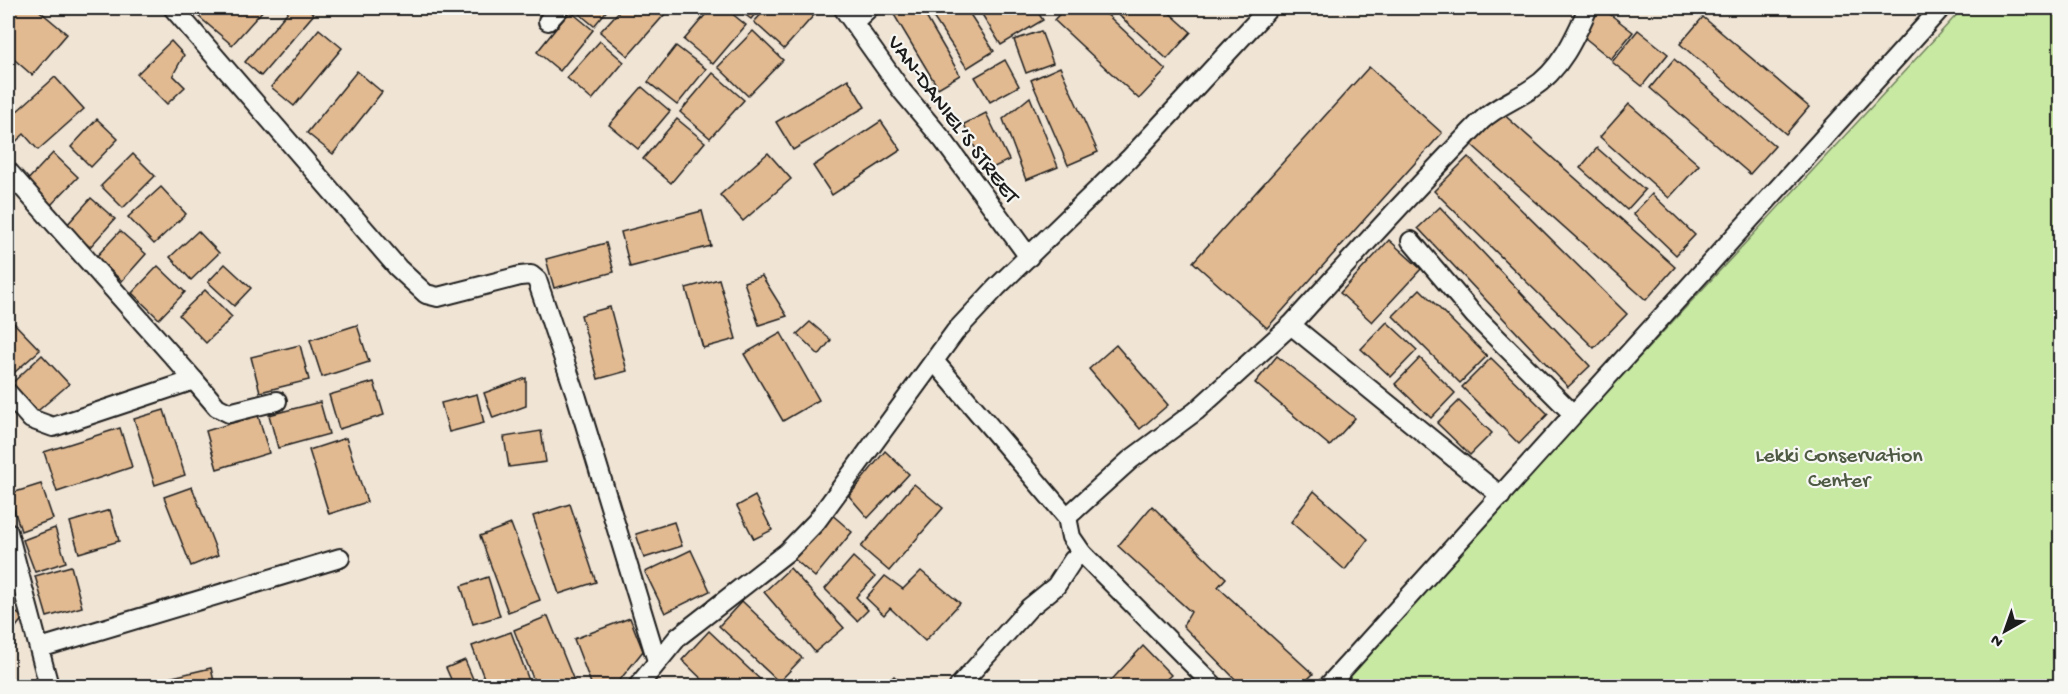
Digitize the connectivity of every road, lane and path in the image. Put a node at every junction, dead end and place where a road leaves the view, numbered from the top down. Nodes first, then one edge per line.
1 (173, 8) edge
2 (868, 8) edge
3 (1269, 8) edge
4 (1588, 8) edge
5 (1941, 8) edge
6 (849, 15) edge
7 (8, 171) edge
8 (1411, 241) dead end
9 (1029, 257) junction
10 (1292, 325) junction
11 (934, 361) junction
12 (194, 380) junction
13 (8, 393) edge
14 (278, 401) dead end
15 (1573, 414) junction
16 (1501, 496) junction
17 (1067, 517) junction
18 (8, 531) edge
19 (1082, 553) junction
20 (340, 558) dead end
21 (40, 648) junction
22 (657, 661) junction
23 (50, 687) edge
24 (638, 687) edge
25 (959, 687) edge
26 (1214, 687) edge
27 (1328, 687) edge

1 - 22 street
2 - 6 street
3 - 9 street
4 - 10 street
5 - 15 street
6 - 9 street, VAN-DANIEL’S STREET
7 - 12 street
8 - 15 street
9 - 11 street
10 - 16 street
10 - 17 street
11 - 17 street
11 - 22 street
12 - 13 street
12 - 14 street
15 - 16 street
16 - 27 street
17 - 19 street
18 - 21 street
19 - 25 street
19 - 26 street
20 - 21 street
21 - 23 street
22 - 24 street

